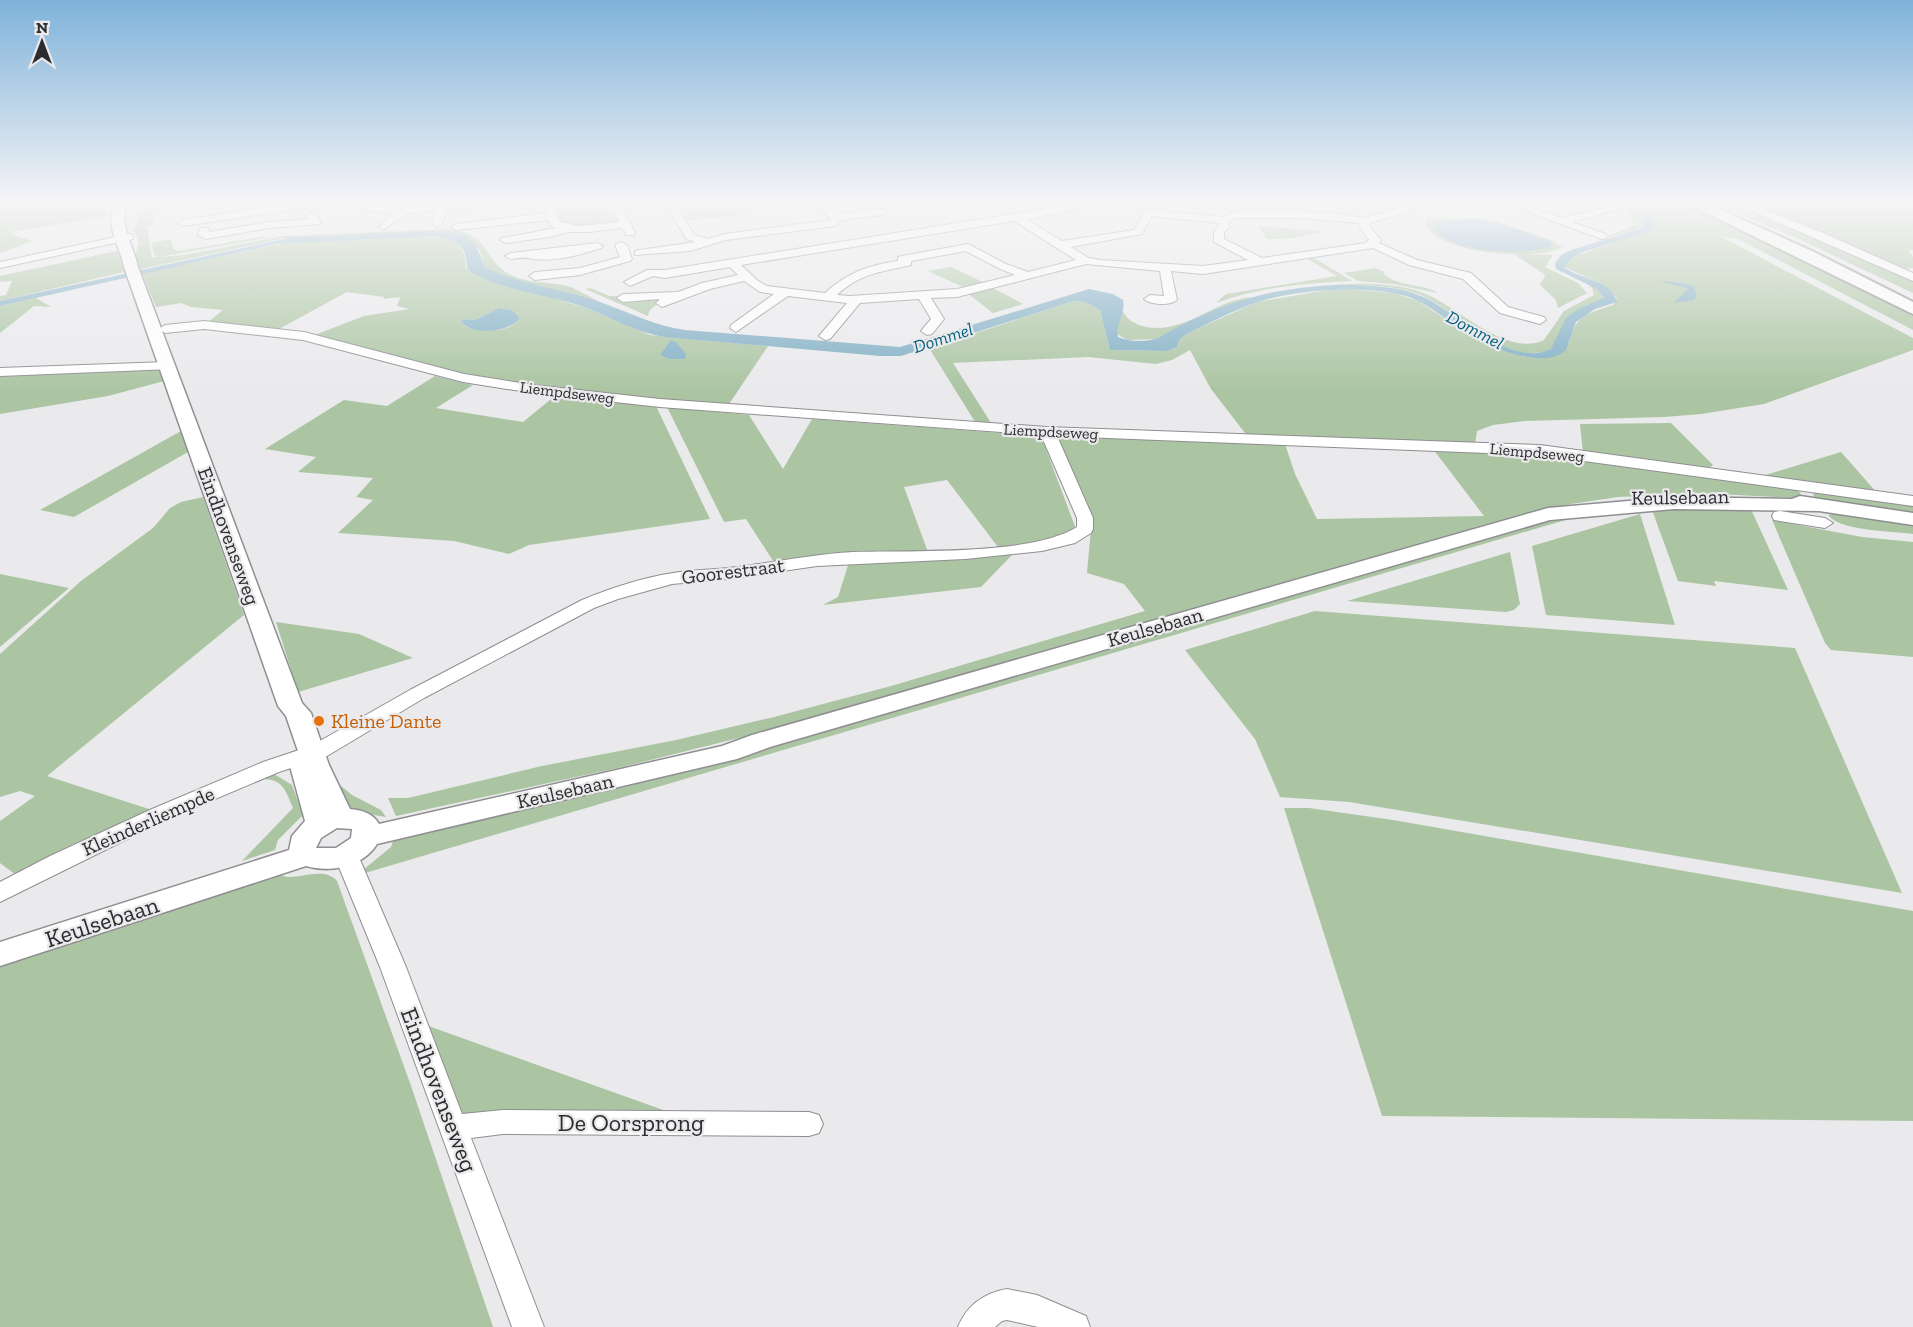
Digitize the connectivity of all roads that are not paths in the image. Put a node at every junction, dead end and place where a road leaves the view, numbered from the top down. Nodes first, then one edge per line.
1 (131, 266) edge
2 (601, 266) edge
3 (647, 266) edge
4 (714, 266) edge
5 (735, 266) edge
6 (888, 266) edge
7 (1002, 266) edge
8 (1067, 266) edge
9 (1142, 266) edge
10 (1233, 266) edge
11 (1430, 266) edge
12 (1829, 266) edge
13 (1847, 266) edge
14 (1888, 266) edge
15 (1166, 268) junction
16 (651, 272) junction
17 (535, 276) dead end
18 (1029, 276) junction
19 (746, 277) junction
20 (1913, 277) edge
21 (630, 282) dead end
22 (785, 292) junction
23 (678, 295) junction
24 (923, 295) junction
25 (623, 298) dead end
26 (827, 298) junction
27 (1150, 299) dead end
28 (1913, 299) edge
29 (856, 300) junction
30 (662, 303) dead end
31 (1913, 309) edge
32 (1540, 320) dead end
33 (736, 328) dead end
34 (159, 330) junction
35 (927, 332) dead end
36 (825, 336) dead end
37 (167, 366) junction
38 (0, 372) edge
39 (1047, 431) junction
40 (1806, 487) junction
41 (1913, 501) edge
42 (1814, 506) junction
43 (1780, 516) dead end
44 (1913, 519) edge
45 (306, 755) junction
46 (335, 837) junction
47 (0, 893) edge
48 (0, 940) edge
49 (0, 954) edge
50 (809, 1124) dead end
51 (453, 1127) junction
52 (528, 1327) edge
53 (974, 1327) edge
54 (1074, 1327) edge

1 - 34 main road, Eindhovenseweg
2 - 17 street
3 - 16 street
4 - 16 street
5 - 19 street
6 - 26 street
7 - 18 street
8 - 18 street
9 - 15 street
10 - 15 street
11 - 32 street
12 - 31 highway
13 - 28 highway
14 - 20 street
15 - 27 street
16 - 21 street
18 - 24 street
19 - 22 street
19 - 23 street
22 - 26 street
22 - 33 street
23 - 25 street
23 - 30 street
24 - 29 street
24 - 35 street
26 - 29 street
29 - 36 street
34 - 37 main road, Eindhovenseweg
34 - 39 street, Liempdseweg
37 - 38 street
37 - 45 main road, Eindhovenseweg
39 - 40 street, Liempdseweg
39 - 45 street, Goorestraat
40 - 41 street, Liempdseweg
40 - 42 street
42 - 43 street
42 - 44 main road, Keulsebaan
42 - 46 main road, Keulsebaan
45 - 46 main road, Eindhovenseweg
45 - 47 street, Kleinderliempde
46 - 48 main road, Keulsebaan
46 - 49 main road, Keulsebaan
46 - 51 street, Eindhovenseweg
50 - 51 street, De Oorsprong
51 - 52 street, Eindhovenseweg
53 - 54 street

